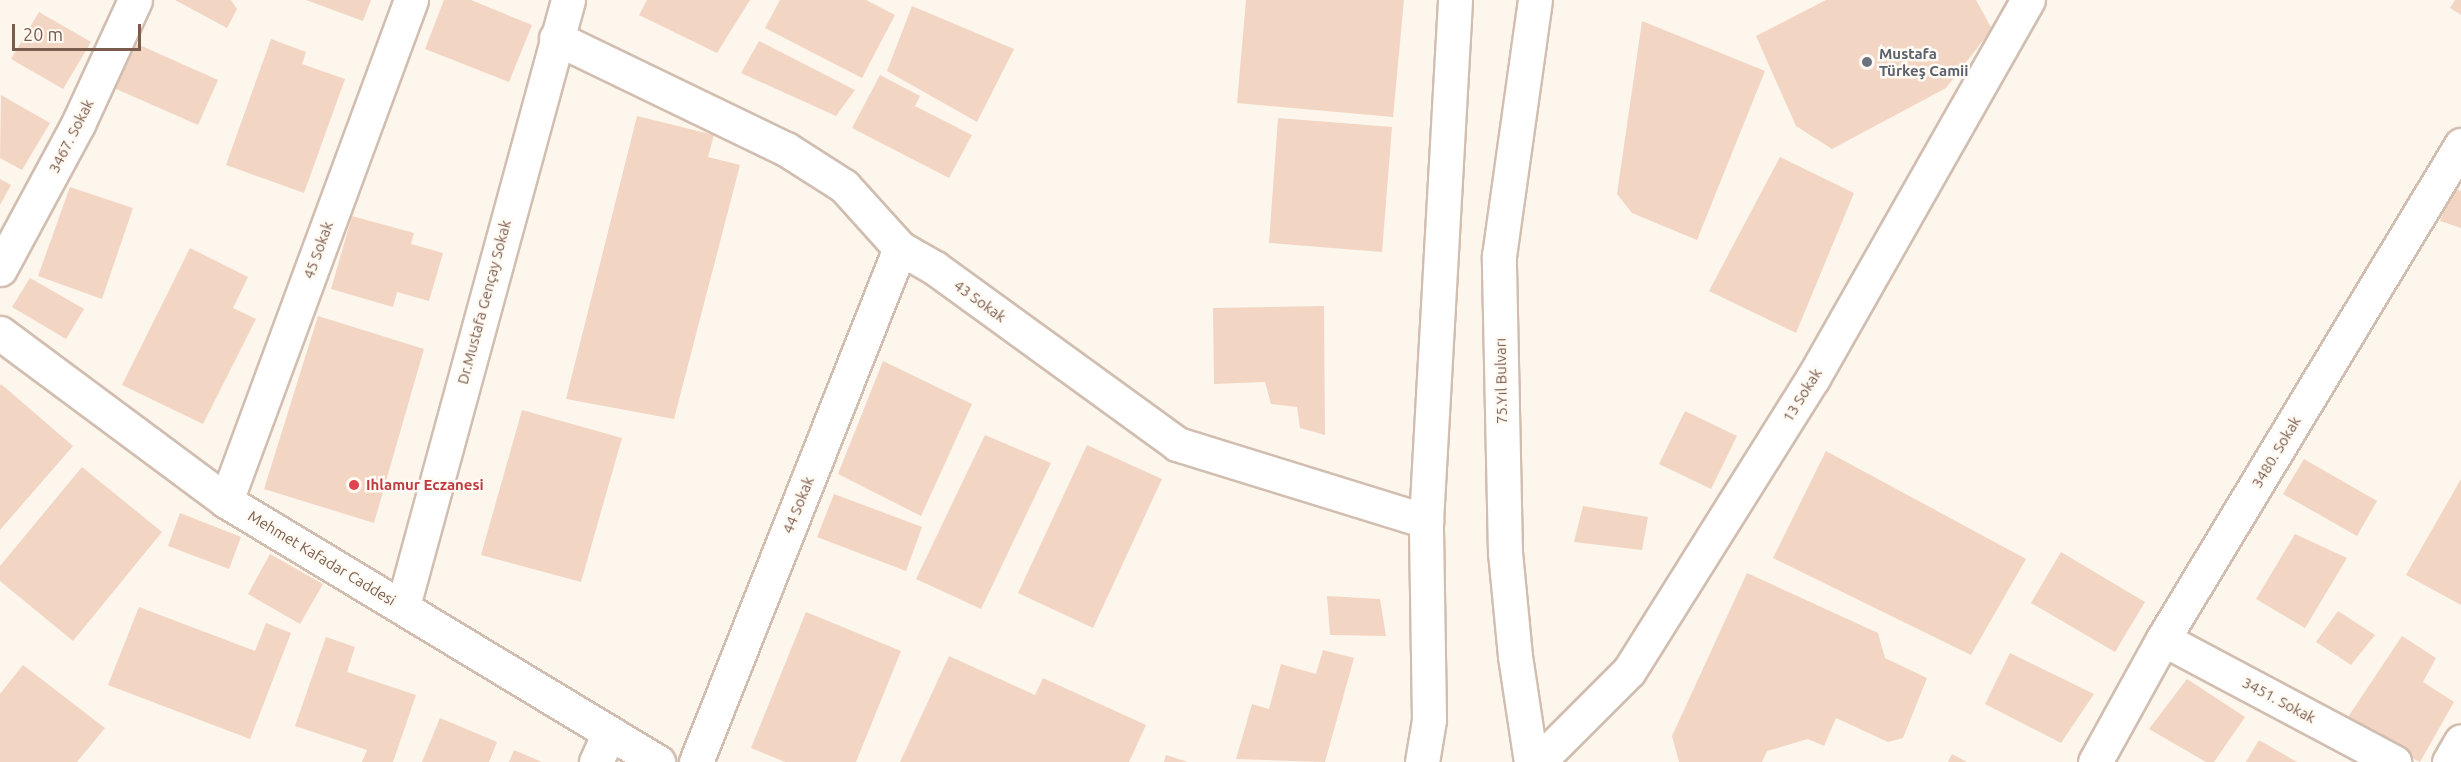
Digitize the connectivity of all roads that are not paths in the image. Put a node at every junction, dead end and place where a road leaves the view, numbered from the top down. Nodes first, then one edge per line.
1 (135, 0) edge
2 (411, 0) edge
3 (568, 0) edge
4 (1455, 0) edge
5 (1534, 0) edge
6 (2028, 0) edge
7 (556, 38) junction
8 (2461, 145) edge
9 (900, 248) junction
10 (0, 268) edge
11 (0, 333) edge
12 (226, 501) junction
13 (1426, 520) junction
14 (403, 606) junction
15 (2163, 639) junction
16 (609, 733) junction
17 (2461, 741) edge
18 (596, 762) edge
19 (658, 762) edge
20 (696, 762) edge
21 (1422, 762) edge
22 (1531, 762) edge
23 (1538, 762) edge
24 (2095, 762) edge
25 (2394, 762) edge
26 (2449, 762) edge

1 - 10 street, 3467. Sokak
2 - 12 street, 45 Sokak
3 - 7 street, Dr.Mustafa Gençay Sokak
4 - 13 street
5 - 22 street, 75.Yıl Bulvarı
6 - 23 street, 13 Sokak
7 - 9 street, 43 Sokak
7 - 14 street, Dr.Mustafa Gençay Sokak
8 - 15 street, 3480. Sokak
9 - 13 street, 43 Sokak
9 - 20 street, 44 Sokak
11 - 12 street, Mehmet Kafadar Caddesi
12 - 14 street, Mehmet Kafadar Caddesi
13 - 21 street
14 - 16 street, Mehmet Kafadar Caddesi
15 - 24 street, 3480. Sokak
15 - 25 street, 3451. Sokak
16 - 18 street
16 - 19 street, Mehmet Kafadar Caddesi
17 - 26 street

